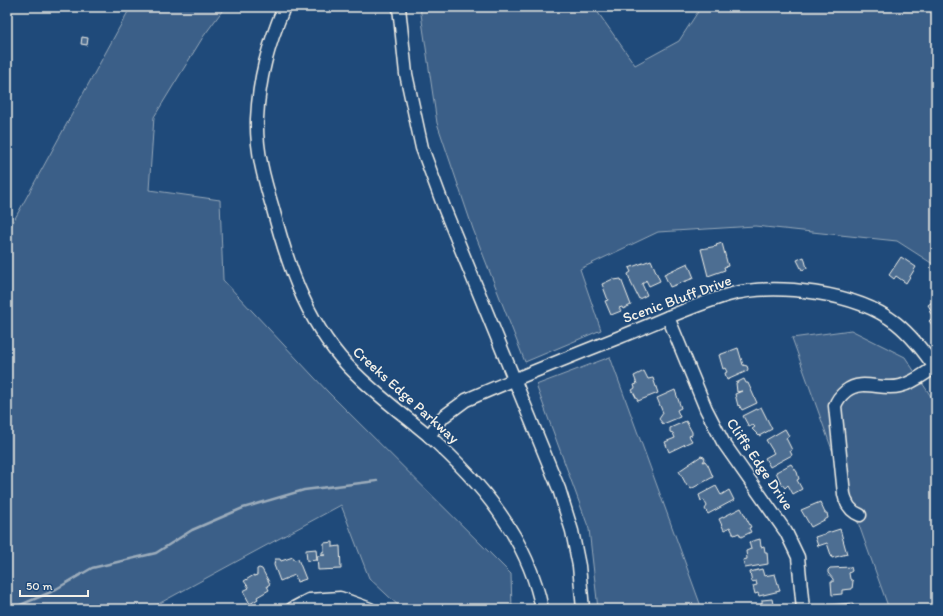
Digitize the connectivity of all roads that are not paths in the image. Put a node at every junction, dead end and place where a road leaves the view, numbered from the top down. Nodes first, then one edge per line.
1 (284, 7) edge
2 (399, 7) edge
3 (668, 318) junction
4 (936, 368) edge
5 (514, 379) junction
6 (429, 436) junction
7 (860, 514) dead end
8 (292, 609) edge
9 (370, 609) edge
10 (542, 609) edge
11 (583, 609) edge
12 (803, 609) edge

1 - 6 street, Creeks Edge Parkway
2 - 5 street
3 - 4 street, Scenic Bluff Drive
3 - 5 street, Scenic Bluff Drive
3 - 12 street, Cliffs Edge Drive
4 - 7 street
5 - 6 street, Scenic Bluff Drive
5 - 11 street
6 - 10 street, Creeks Edge Parkway
8 - 9 street

